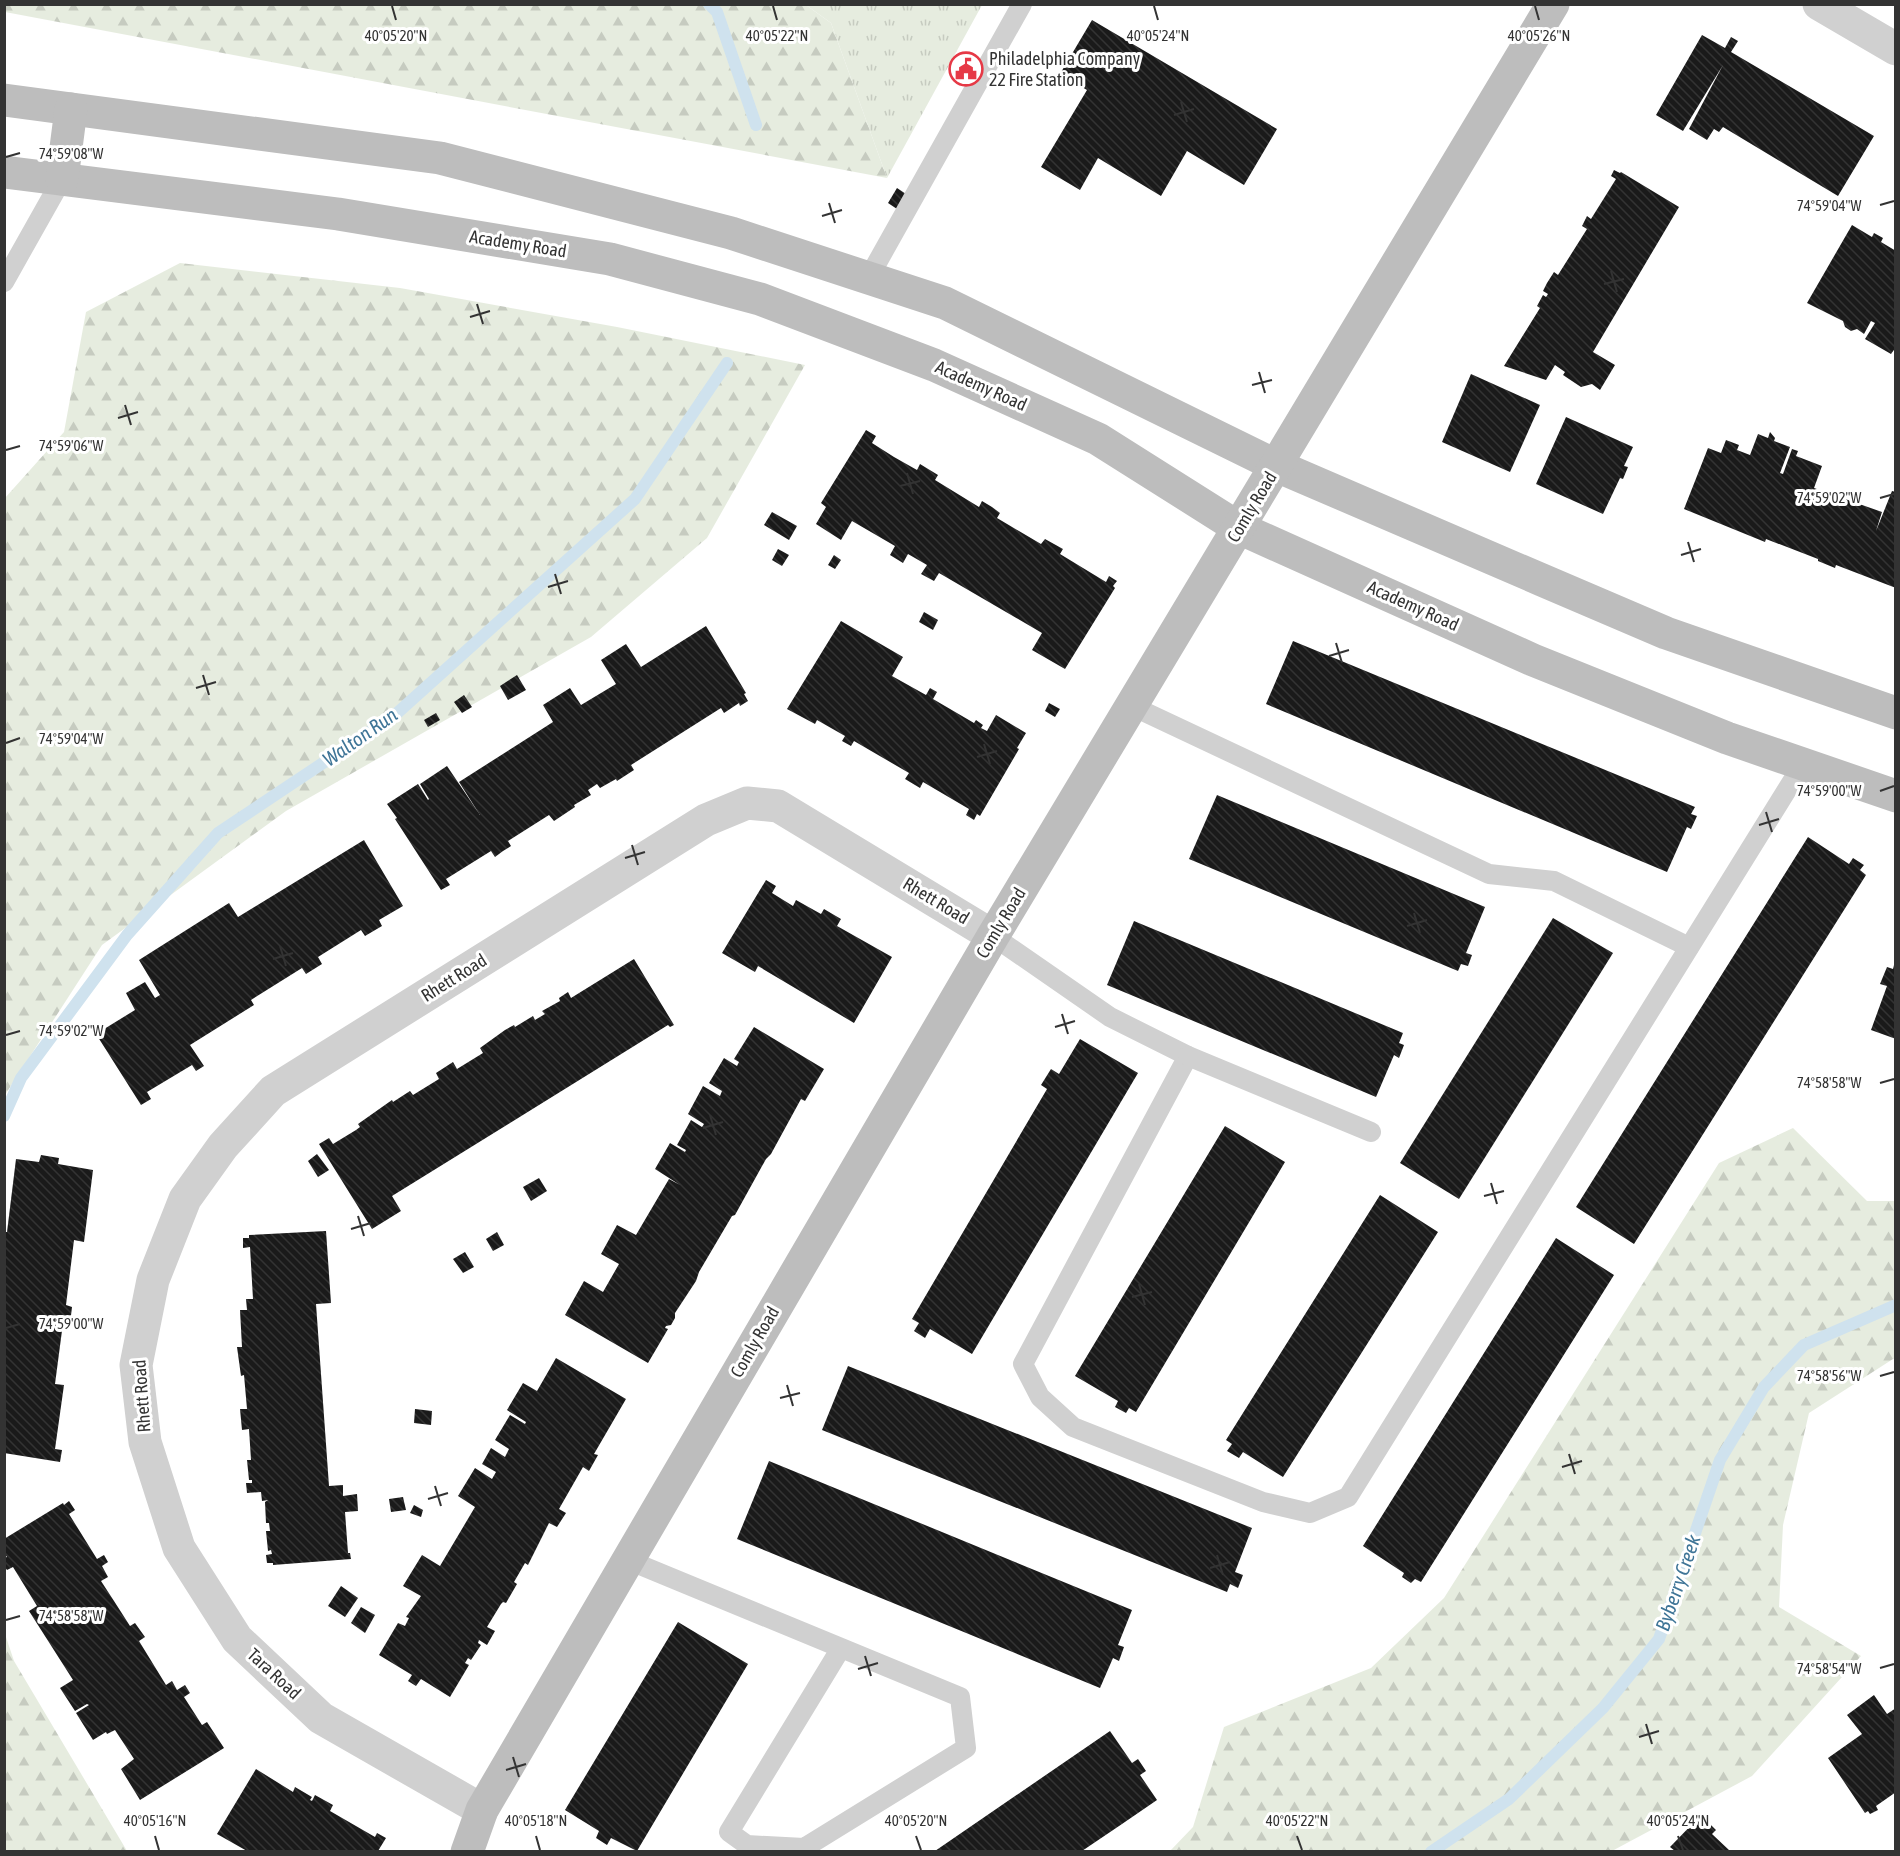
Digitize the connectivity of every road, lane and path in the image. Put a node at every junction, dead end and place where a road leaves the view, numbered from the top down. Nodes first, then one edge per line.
1 (1022, 4) edge
2 (1553, 4) edge
3 (1819, 4) edge
4 (1896, 49) edge
5 (4, 100) edge
6 (71, 109) junction
7 (4, 172) edge
8 (62, 179) junction
9 (869, 277) junction
10 (4, 282) edge
11 (1277, 466) junction
12 (1239, 528) junction
13 (1132, 706) junction
14 (1896, 713) edge
15 (1803, 764) junction
16 (1896, 796) edge
17 (993, 936) junction
18 (1689, 948) junction
19 (1188, 1056) junction
20 (1371, 1132) dead end
21 (151, 1462) joint
22 (628, 1560) junction
23 (841, 1648) junction
24 (482, 1810) junction
25 (467, 1851) edge

1 - 9 lane
2 - 11 main road, Comly Road
3 - 4 street
5 - 6 main road
6 - 8 main road
6 - 9 main road
7 - 8 main road, Academy Road
8 - 10 lane
8 - 12 main road, Academy Road
9 - 11 main road
11 - 12 main road, Comly Road
11 - 14 main road
12 - 13 main road, Comly Road
12 - 15 main road, Academy Road
13 - 17 main road, Comly Road
13 - 18 lane
15 - 16 main road, Academy Road
15 - 18 lane
17 - 19 lane
17 - 21 street, Rhett Road
17 - 22 main road, Comly Road
18 - 19 lane
19 - 20 lane
21 - 24 street, Tara Road
22 - 23 lane
22 - 24 main road, Comly Road
23 - 23 lane
24 - 25 main road, Comly Road

